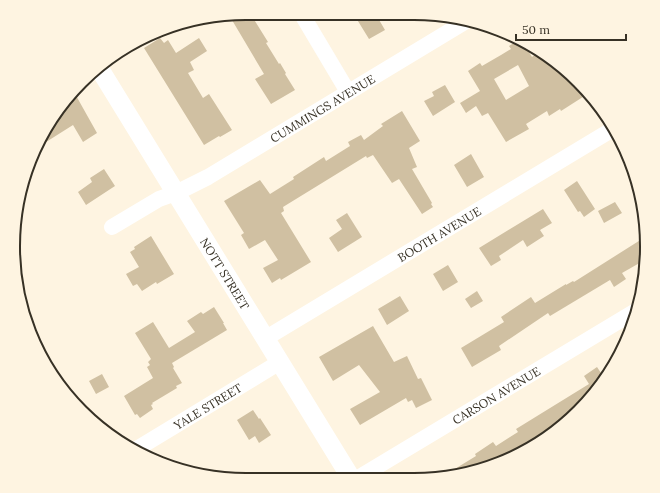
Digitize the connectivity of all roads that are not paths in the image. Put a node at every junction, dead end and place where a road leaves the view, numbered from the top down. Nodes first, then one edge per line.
1 (305, 20) edge
2 (460, 25) edge
3 (102, 72) edge
4 (348, 92) junction
5 (609, 131) edge
6 (176, 193) junction
7 (112, 227) dead end
8 (629, 315) edge
9 (266, 338) junction
10 (280, 362) junction
11 (140, 447) edge
12 (348, 473) edge
13 (366, 473) edge

1 - 4 street
2 - 4 street, CUMMINGS AVENUE
3 - 6 street, NOTT STREET
4 - 6 street, CUMMINGS AVENUE
5 - 9 street, BOOTH AVENUE
6 - 7 street, CUMMINGS AVENUE
6 - 9 street, NOTT STREET
8 - 13 street, CARSON AVENUE
9 - 10 street, NOTT STREET
10 - 11 street, YALE STREET
10 - 12 street, NOTT STREET

